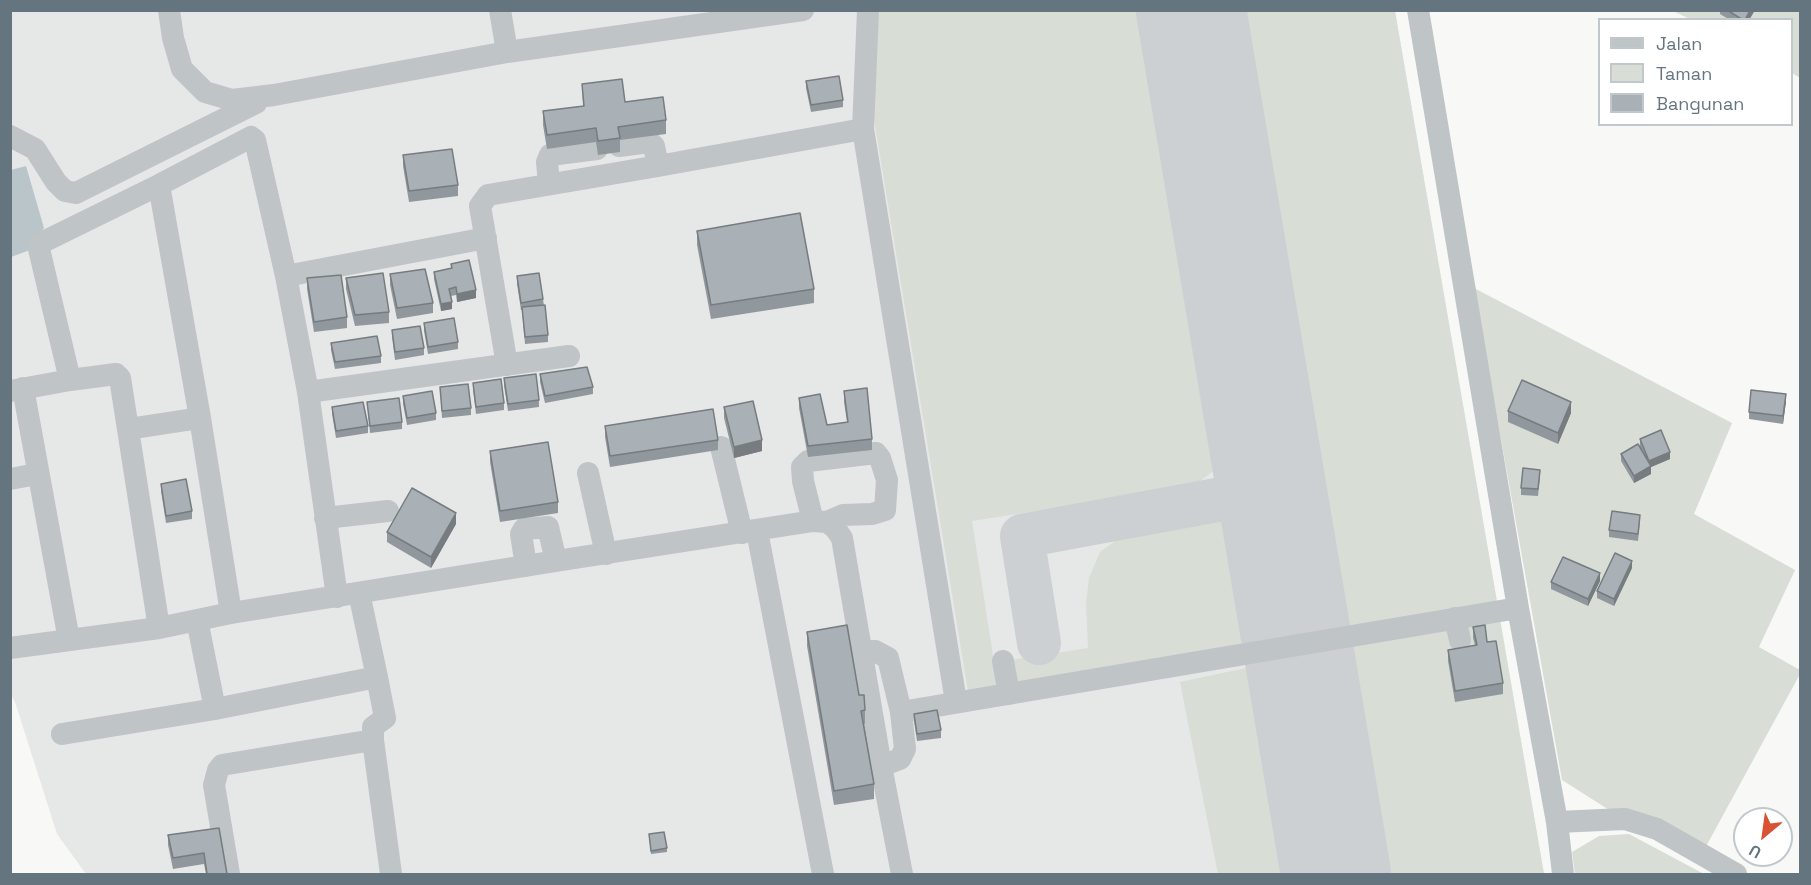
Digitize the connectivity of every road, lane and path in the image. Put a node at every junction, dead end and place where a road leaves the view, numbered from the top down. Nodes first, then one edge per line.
1 (169, 10) edge
2 (500, 10) edge
3 (803, 10) edge
4 (867, 10) edge
5 (1418, 10) edge
6 (507, 52) junction
7 (274, 95) junction
8 (863, 129) junction
9 (10, 136) edge
10 (619, 146) edge
11 (597, 149) edge
12 (658, 166) junction
13 (549, 184) junction
14 (159, 185) junction
15 (486, 238) junction
16 (286, 276) junction
17 (569, 356) dead end
18 (507, 364) junction
19 (70, 380) junction
20 (17, 389) edge
21 (308, 392) junction
22 (200, 418) junction
23 (128, 429) junction
24 (721, 447) dead end
25 (588, 473) dead end
26 (37, 474) junction
27 (10, 479) edge
28 (388, 511) dead end
29 (325, 518) junction
30 (749, 532) junction
31 (606, 554) junction
32 (556, 561) junction
33 (526, 566) junction
34 (359, 593) junction
35 (337, 597) junction
36 (1518, 608) junction
37 (231, 613) junction
38 (1455, 618) junction
39 (197, 620) junction
40 (159, 628) junction
41 (69, 640) junction
42 (1460, 640) dead end
43 (10, 648) edge
44 (861, 651) junction
45 (1003, 661) dead end
46 (377, 677) junction
47 (1009, 694) junction
48 (956, 702) junction
49 (215, 709) junction
50 (901, 712) junction
51 (62, 734) dead end
52 (373, 740) junction
53 (880, 766) junction
54 (1557, 822) junction
55 (229, 874) edge
56 (390, 874) edge
57 (823, 874) edge
58 (902, 874) edge
59 (1563, 874) edge
60 (1736, 874) edge

1 - 7 street
2 - 6 street
3 - 6 street
4 - 8 street
5 - 36 street
6 - 7 street
7 - 9 street
8 - 12 street
8 - 48 street
10 - 12 street
11 - 13 street
12 - 13 street
13 - 15 street
14 - 16 street
14 - 19 street
14 - 22 street
15 - 16 street
15 - 18 street
16 - 21 street
17 - 18 street
18 - 21 street
19 - 20 street
19 - 23 street
20 - 26 street
21 - 29 street
22 - 23 street
22 - 37 street
23 - 40 street
24 - 30 street
25 - 31 street
26 - 27 street
26 - 41 street
28 - 29 street
29 - 35 street
30 - 31 street
30 - 44 street
30 - 57 street
31 - 32 street
32 - 33 street
32 - 33 street
33 - 34 street
34 - 35 street
34 - 46 street
35 - 37 street
36 - 38 street
36 - 54 street
37 - 39 street
38 - 42 street
38 - 47 street
39 - 40 street
39 - 49 street
40 - 41 street
41 - 43 street
44 - 50 street
44 - 53 street
45 - 47 street
46 - 49 street
46 - 52 street
47 - 48 street
48 - 50 street
49 - 51 street
50 - 53 street
52 - 55 street
52 - 56 street
53 - 58 street
54 - 59 street
54 - 60 street

